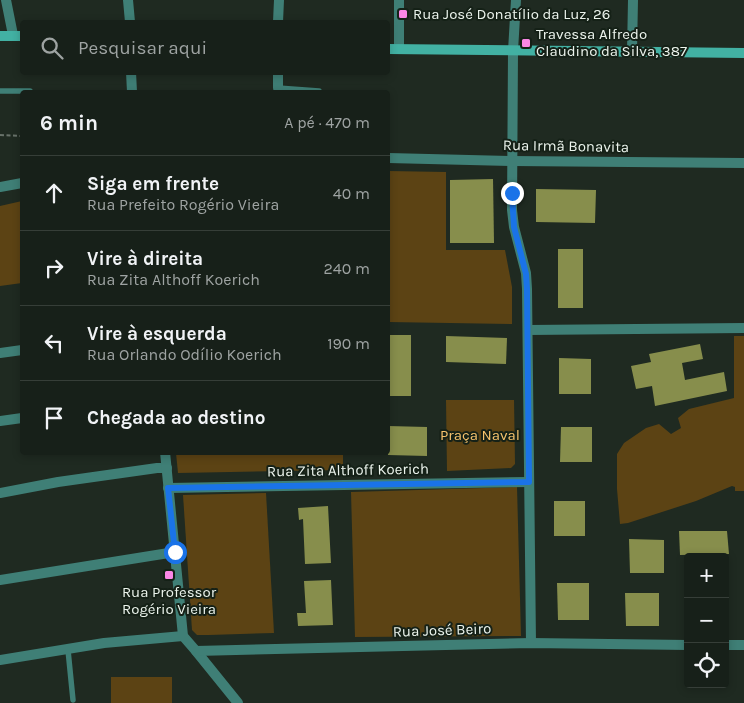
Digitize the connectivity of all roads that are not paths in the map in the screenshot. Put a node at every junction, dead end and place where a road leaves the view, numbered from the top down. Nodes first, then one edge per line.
1 (6, 0) edge
2 (128, 0) edge
3 (279, 0) edge
4 (399, 0) edge
5 (516, 0) edge
6 (633, 0) edge
7 (130, 20) edge
8 (278, 20) edge
9 (18, 35) edge
10 (0, 36) edge
11 (390, 49) edge
12 (399, 49) junction
13 (513, 51) junction
14 (632, 52) junction
15 (744, 53) edge
16 (131, 75) edge
17 (278, 75) edge
18 (278, 88) joint
19 (132, 90) edge
20 (305, 90) edge
21 (0, 91) edge
22 (20, 91) edge
23 (390, 158) edge
24 (512, 160) junction
25 (744, 163) edge
26 (20, 183) edge
27 (0, 187) edge
28 (744, 328) edge
29 (528, 330) junction
30 (20, 350) edge
31 (0, 353) edge
32 (20, 418) edge
33 (0, 421) edge
34 (165, 455) edge
35 (167, 468) junction
36 (529, 482) junction
37 (168, 488) junction
38 (0, 493) edge
39 (175, 552) junction
40 (0, 580) edge
41 (183, 636) junction
42 (531, 643) junction
43 (684, 645) edge
44 (729, 645) edge
45 (744, 645) edge
46 (68, 650) junction
47 (196, 651) junction
48 (0, 660) edge
49 (73, 700) dead end
50 (238, 703) edge

1 - 9 street
2 - 7 street
3 - 8 street
4 - 12 street
5 - 13 street
6 - 14 street
9 - 10 main road
11 - 12 main road
12 - 13 main road
13 - 14 main road
13 - 24 street
14 - 15 main road
16 - 19 street
17 - 18 street
18 - 20 lane
21 - 22 lane
23 - 24 street, Rua Irmã Bonavita
24 - 25 street, Rua Irmã Bonavita
24 - 29 street
26 - 27 street
28 - 29 street
29 - 36 street
30 - 31 street
32 - 33 street
34 - 35 street
35 - 37 street
35 - 38 street
36 - 37 street, Rua Zita Althoff Koerich
36 - 42 street
37 - 39 street
39 - 40 street
39 - 41 street
41 - 46 street
41 - 47 street
42 - 43 street, Rua José Beiro
42 - 47 street, Rua José Beiro
44 - 45 street
46 - 48 street
46 - 49 lane
47 - 50 street

